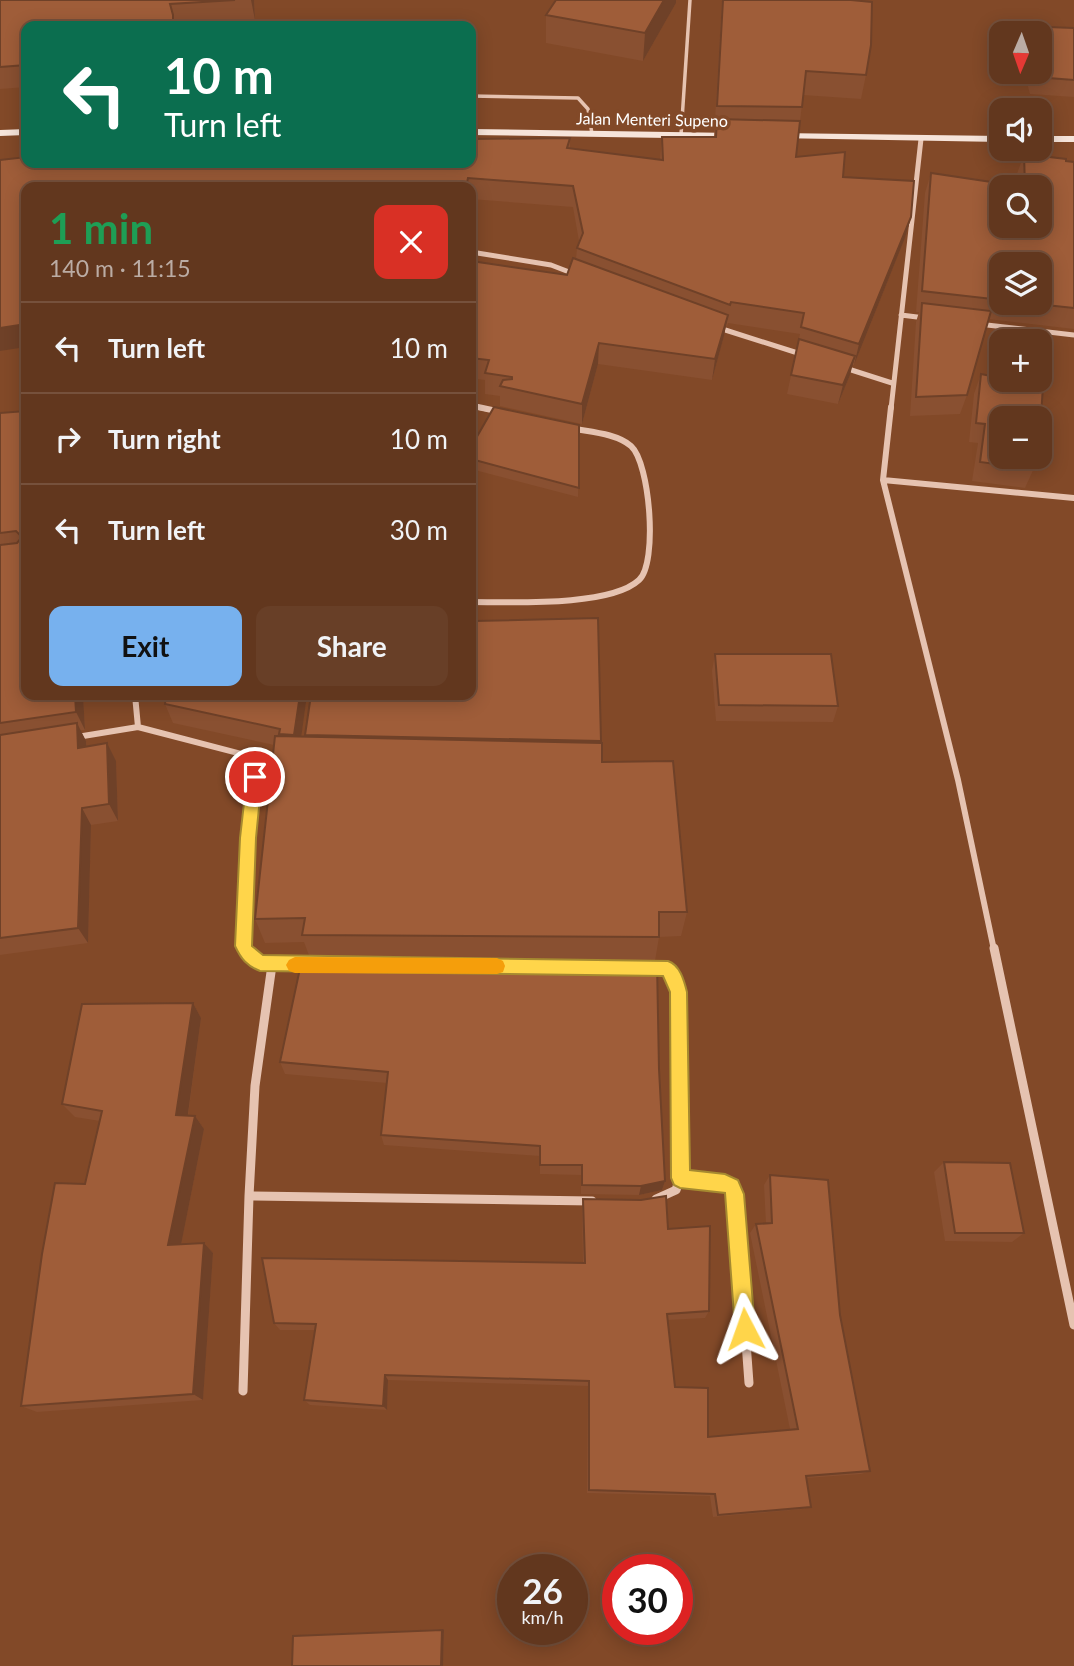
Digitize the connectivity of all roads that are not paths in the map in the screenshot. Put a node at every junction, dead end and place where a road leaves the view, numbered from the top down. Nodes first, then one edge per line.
1 (690, 0) edge
2 (476, 96) edge
3 (0, 132) edge
4 (21, 132) edge
5 (476, 132) edge
6 (592, 134) junction
7 (681, 135) junction
8 (747, 136) edge
9 (761, 136) edge
10 (920, 139) junction
11 (989, 139) edge
12 (1052, 139) edge
13 (1074, 139) edge
14 (476, 253) edge
15 (585, 278) edge
16 (901, 315) junction
17 (928, 318) edge
18 (968, 323) edge
19 (706, 324) edge
20 (1074, 335) edge
21 (817, 359) edge
22 (830, 363) edge
23 (892, 383) junction
24 (476, 407) edge
25 (511, 415) edge
26 (564, 426) edge
27 (883, 480) junction
28 (1074, 498) edge
29 (476, 601) edge
30 (135, 700) edge
31 (138, 727) junction
32 (63, 739) edge
33 (257, 758) junction
34 (292, 759) edge
35 (272, 965) junction
36 (314, 965) edge
37 (647, 967) edge
38 (680, 1178) junction
39 (249, 1196) junction
40 (650, 1200) edge
41 (598, 1201) edge
42 (1074, 1325) edge
43 (749, 1383) dead end
44 (243, 1391) dead end

1 - 7 lane
2 - 6 lane
3 - 4 main road
5 - 6 main road, Jalan Menteri Supeno
6 - 7 main road, Jalan Menteri Supeno
7 - 8 main road, Jalan Menteri Supeno
9 - 10 main road
10 - 11 main road
10 - 16 street
12 - 13 main road
14 - 15 street
16 - 17 street
16 - 23 street
18 - 20 street
19 - 21 street
22 - 23 street
23 - 27 street
24 - 25 street
26 - 29 street
27 - 28 street
27 - 42 street
30 - 31 street
31 - 32 street
31 - 33 street
33 - 34 street
33 - 35 street
35 - 36 street
35 - 39 street
37 - 38 street
38 - 40 street
38 - 43 street
39 - 41 street
39 - 44 street

